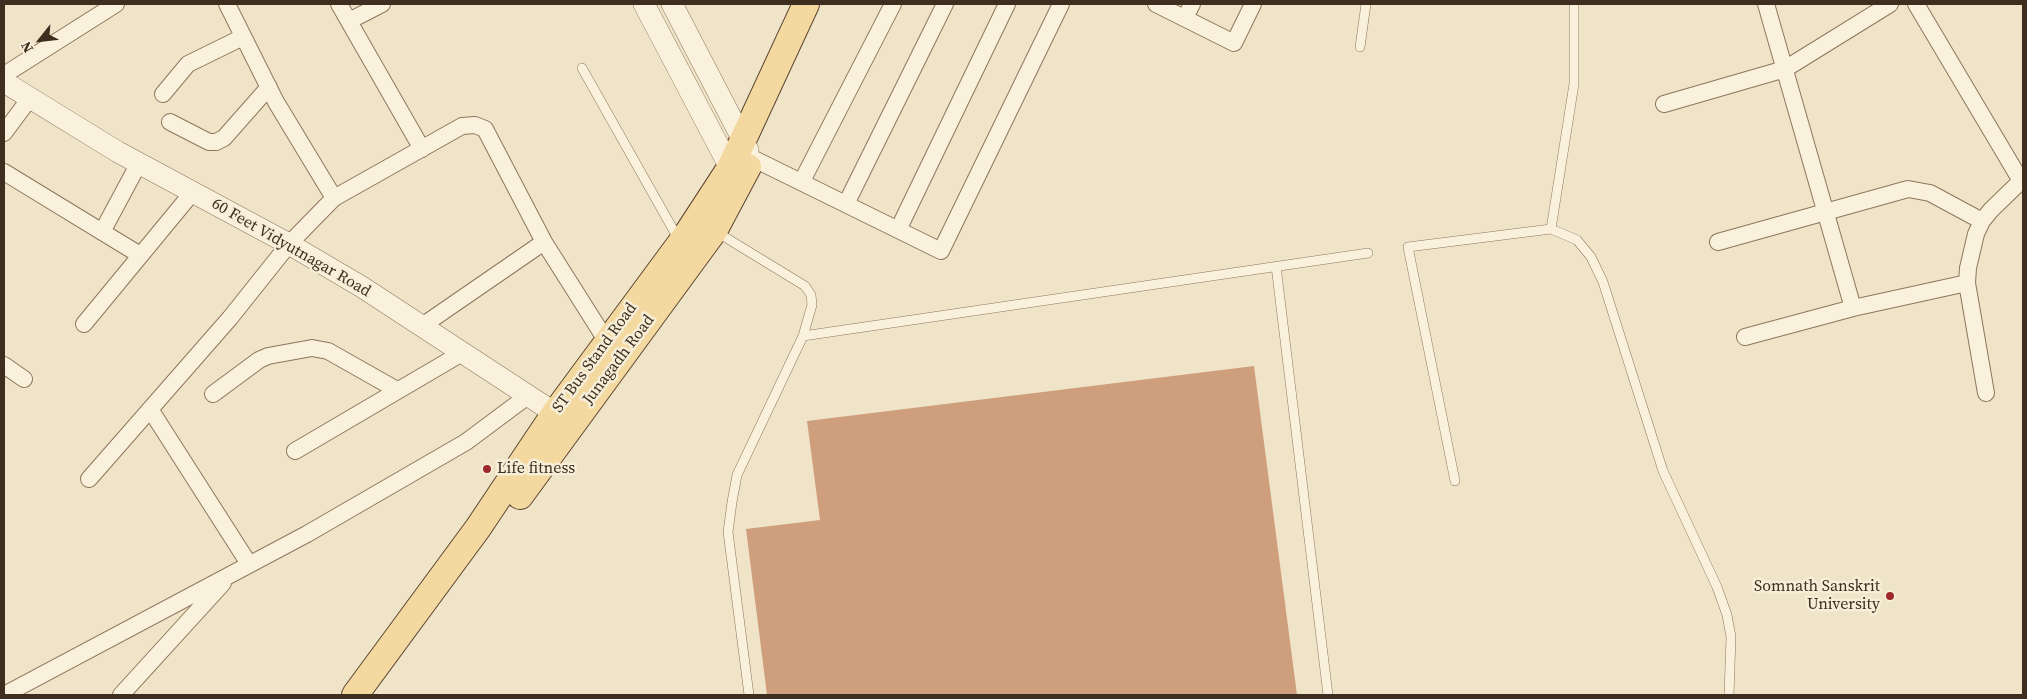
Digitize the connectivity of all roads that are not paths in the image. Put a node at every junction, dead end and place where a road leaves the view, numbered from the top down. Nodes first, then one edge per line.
1 (116, 4) edge
2 (227, 4) edge
3 (339, 4) edge
4 (382, 4) edge
5 (644, 4) edge
6 (672, 4) edge
7 (806, 4) edge
8 (826, 4) edge
9 (893, 4) edge
10 (945, 4) edge
11 (1007, 4) edge
12 (1061, 4) edge
13 (1156, 4) edge
14 (1253, 4) edge
15 (1366, 4) edge
16 (1574, 4) edge
17 (1766, 4) edge
18 (1890, 4) edge
19 (1916, 4) edge
20 (1189, 11) edge
21 (349, 21) junction
22 (243, 36) junction
23 (1360, 47) dead end
24 (582, 68) dead end
25 (1785, 69) junction
26 (4, 75) edge
27 (4, 82) edge
28 (269, 87) junction
29 (163, 94) dead end
30 (30, 98) junction
31 (1664, 104) dead end
32 (170, 122) dead end
33 (4, 132) edge
34 (422, 149) junction
35 (139, 163) junction
36 (741, 163) junction
37 (4, 172) edge
38 (2022, 180) edge
39 (802, 181) junction
40 (192, 193) junction
41 (334, 198) junction
42 (846, 204) junction
43 (1825, 212) junction
44 (1982, 221) junction
45 (1551, 229) junction
46 (898, 230) junction
47 (714, 231) junction
48 (102, 232) junction
49 (544, 242) junction
50 (1718, 242) dead end
51 (680, 243) junction
52 (289, 244) junction
53 (1368, 252) dead end
54 (140, 255) junction
55 (1276, 266) junction
56 (1967, 283) junction
57 (1853, 308) junction
58 (84, 324) dead end
59 (422, 326) junction
60 (803, 336) junction
61 (1745, 337) dead end
62 (613, 351) junction
63 (462, 353) junction
64 (4, 365) edge
65 (24, 379) dead end
66 (397, 390) junction
67 (1986, 392) dead end
68 (213, 394) dead end
69 (529, 395) junction
70 (150, 409) junction
71 (563, 418) junction
72 (295, 451) dead end
73 (89, 479) dead end
74 (1455, 481) dead end
75 (249, 564) junction
76 (231, 574) junction
77 (4, 694) edge
78 (121, 695) edge
79 (355, 695) edge
80 (376, 695) edge
81 (749, 695) edge
82 (1328, 695) edge
83 (1729, 695) edge

1 - 26 street
2 - 22 street
3 - 21 street
4 - 21 street
5 - 36 street
6 - 36 street
7 - 36 main road, ST Bus Stand Road
8 - 36 main road, Junagadh Road
9 - 39 street
10 - 42 street
11 - 46 street
12 - 46 street
13 - 20 street
14 - 20 street
15 - 23 lane
16 - 45 lane
17 - 25 street
18 - 25 street
19 - 38 street
21 - 34 street
22 - 28 street
22 - 29 street
24 - 51 lane
25 - 31 street
25 - 43 street
27 - 30 street, 60 Feet Vidyutnagar Road
28 - 32 street
28 - 41 street
30 - 33 street
30 - 35 street, 60 Feet Vidyutnagar Road
34 - 41 street
34 - 49 street
35 - 40 street, 60 Feet Vidyutnagar Road
35 - 48 street
36 - 39 street
36 - 47 main road, Junagadh Road
36 - 51 main road, ST Bus Stand Road
37 - 48 street
38 - 44 street
39 - 42 street
40 - 52 street, 60 Feet Vidyutnagar Road
40 - 54 street
41 - 52 street
42 - 46 street
43 - 44 street
43 - 50 street
43 - 57 street
44 - 56 street
45 - 74 lane
45 - 83 lane
47 - 60 lane
47 - 62 main road, Junagadh Road
48 - 54 street
49 - 59 street
49 - 62 street
51 - 62 main road, ST Bus Stand Road
52 - 59 street, 60 Feet Vidyutnagar Road
52 - 70 street
53 - 55 lane
54 - 58 street
55 - 60 lane
55 - 82 lane
56 - 57 street
56 - 67 street
57 - 61 street
59 - 63 street, 60 Feet Vidyutnagar Road
60 - 81 lane
62 - 71 main road, ST Bus Stand Road
63 - 66 street
63 - 69 street, 60 Feet Vidyutnagar Road
64 - 65 street
66 - 68 street
66 - 72 street
69 - 71 street, 60 Feet Vidyutnagar Road
69 - 75 street
70 - 73 street
70 - 75 street
71 - 79 main road, ST Bus Stand Road
71 - 80 main road
75 - 76 street
76 - 77 street
76 - 78 street

